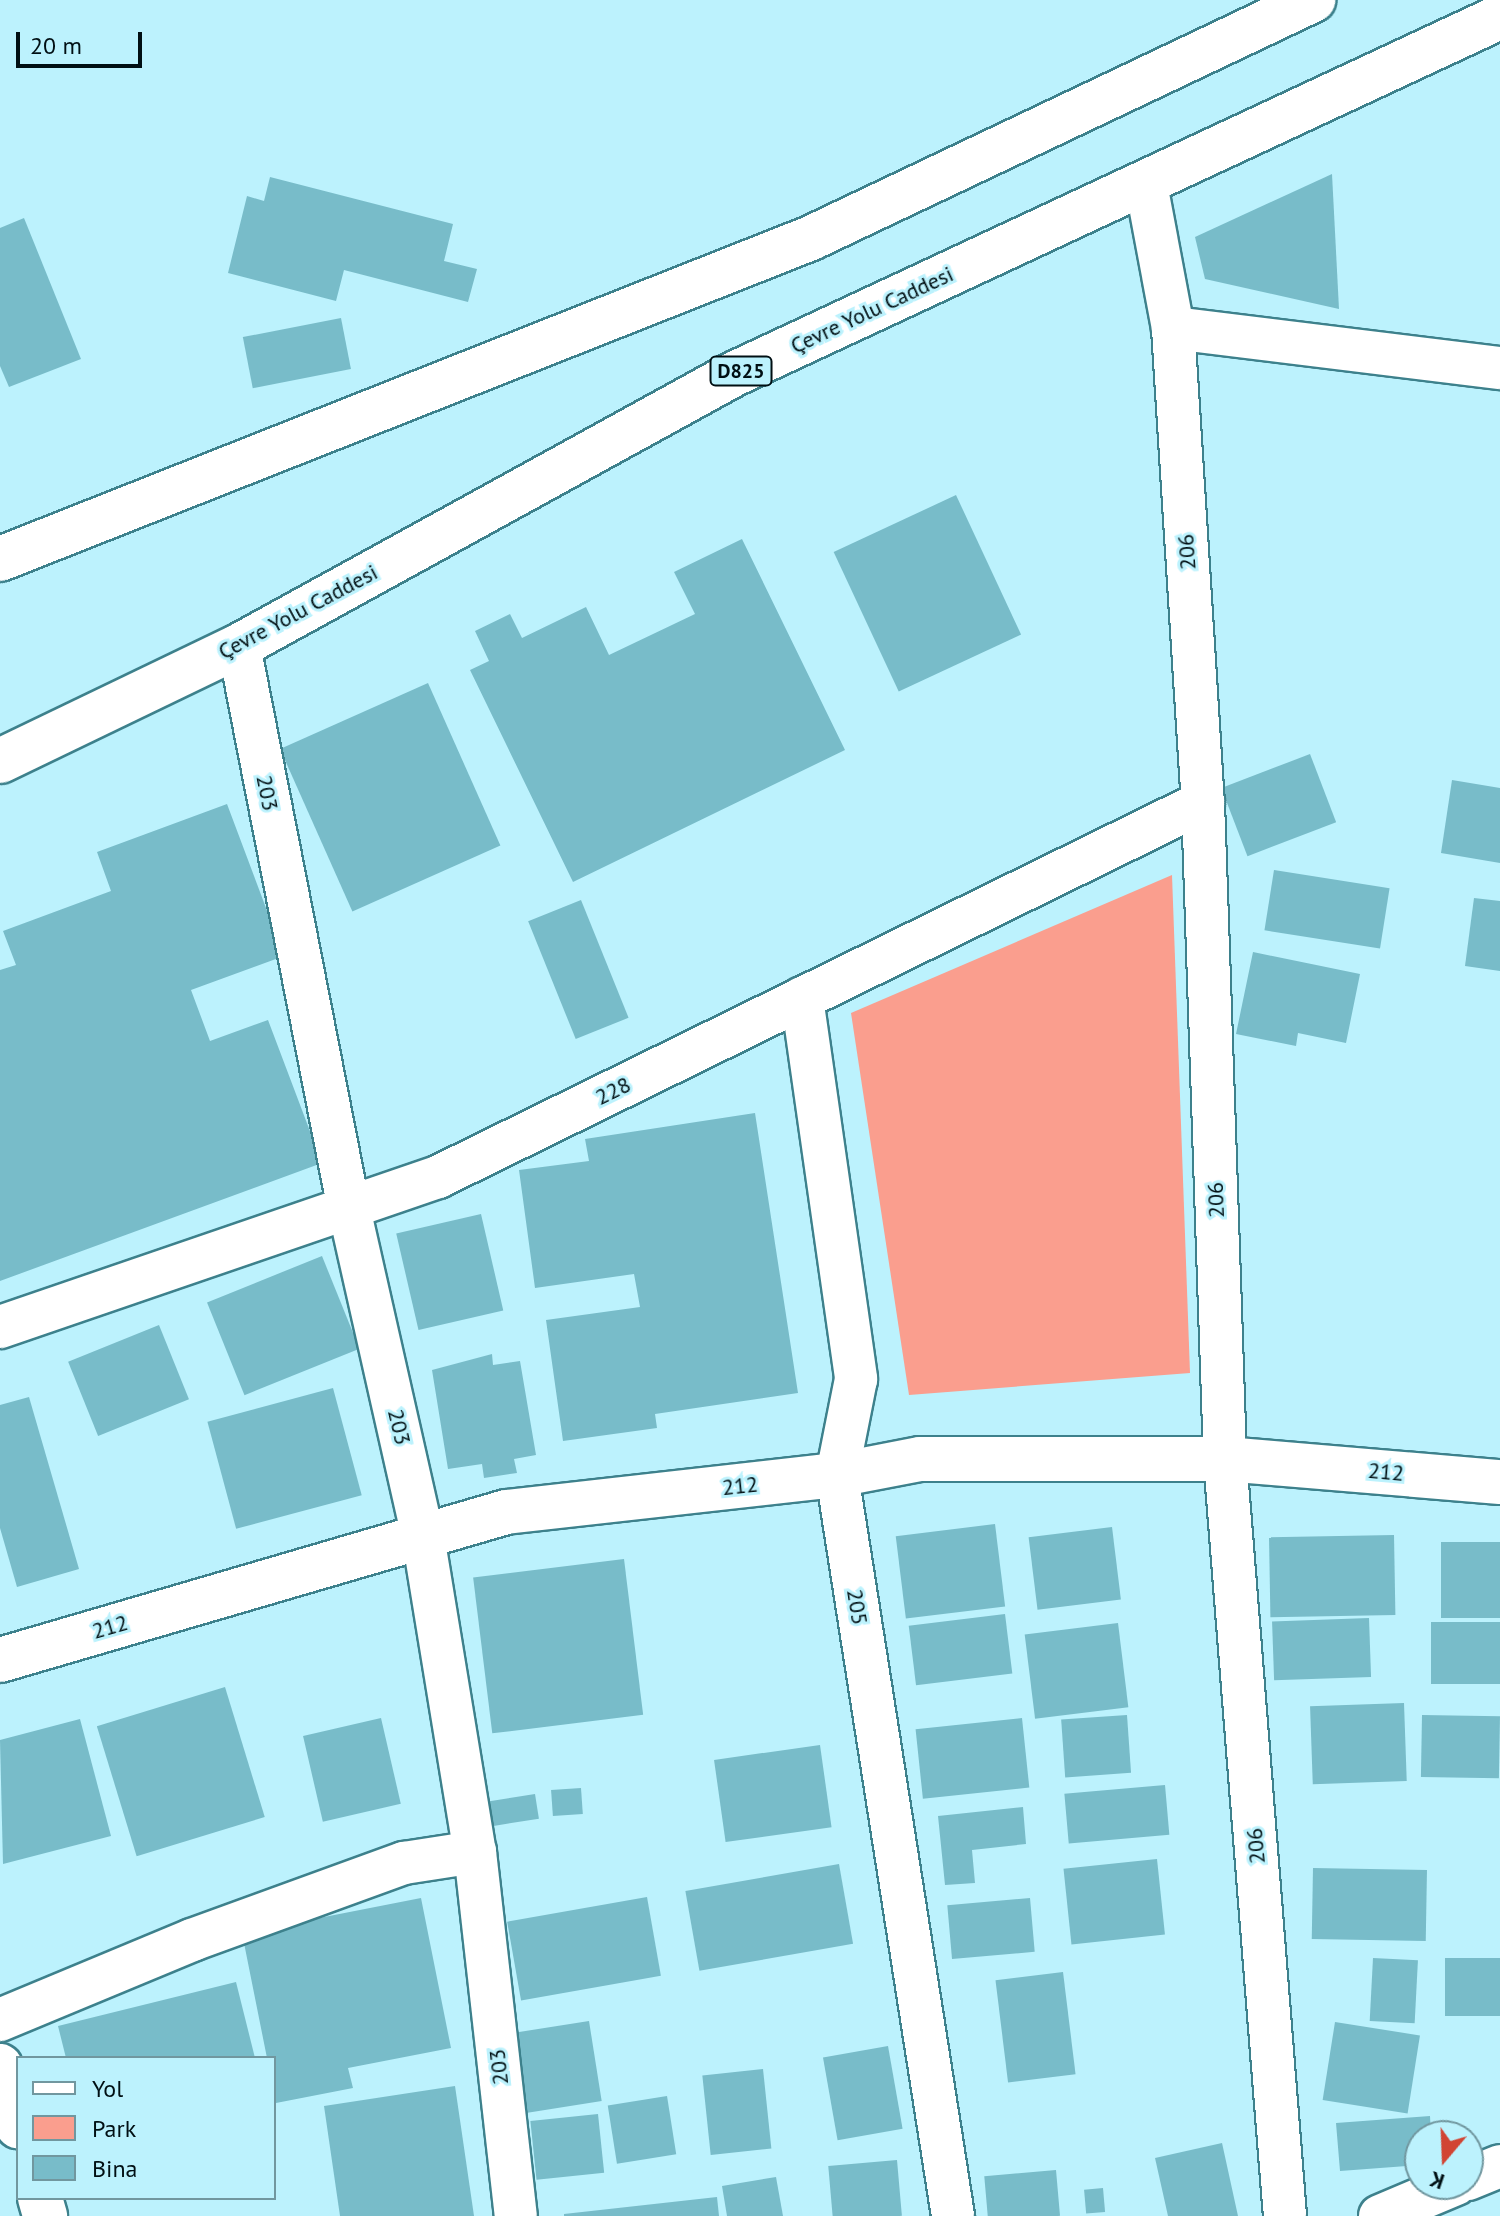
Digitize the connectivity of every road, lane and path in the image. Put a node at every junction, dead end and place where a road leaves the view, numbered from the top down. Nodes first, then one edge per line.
1 (1313, 0) edge
2 (1500, 17) edge
3 (1146, 184) junction
4 (1173, 328) junction
5 (1500, 368) edge
6 (0, 559) edge
7 (239, 646) junction
8 (0, 761) edge
9 (1203, 802) junction
10 (802, 998) junction
11 (348, 1204) junction
12 (0, 1327) edge
13 (1225, 1459) junction
14 (837, 1475) junction
15 (1500, 1482) edge
16 (423, 1536) junction
17 (0, 1660) edge
18 (475, 1852) junction
19 (0, 2020) edge
20 (0, 2066) edge
21 (16, 2119) edge
22 (1418, 2200) edge
23 (516, 2216) edge
24 (953, 2216) edge
25 (1285, 2216) edge
26 (1380, 2216) edge

1 - 6 main road
2 - 3 main road, Çevre Yolu Caddesi / D825
3 - 4 street, 206
3 - 7 main road, Çevre Yolu Caddesi / D825
4 - 5 street
4 - 9 street, 206
7 - 8 main road, Çevre Yolu Caddesi / D825
7 - 11 street, 203
9 - 10 street, 228
9 - 13 street, 206
10 - 11 street, 228
10 - 14 street, 205
11 - 12 street, 228
11 - 16 street, 203
13 - 14 main road, 212
13 - 15 main road, 212
13 - 25 street, 206
14 - 16 main road, 212
14 - 24 street, 205
16 - 17 main road, 212
16 - 18 street, 203
18 - 19 street
18 - 23 street, 203
20 - 21 main road
22 - 26 street

